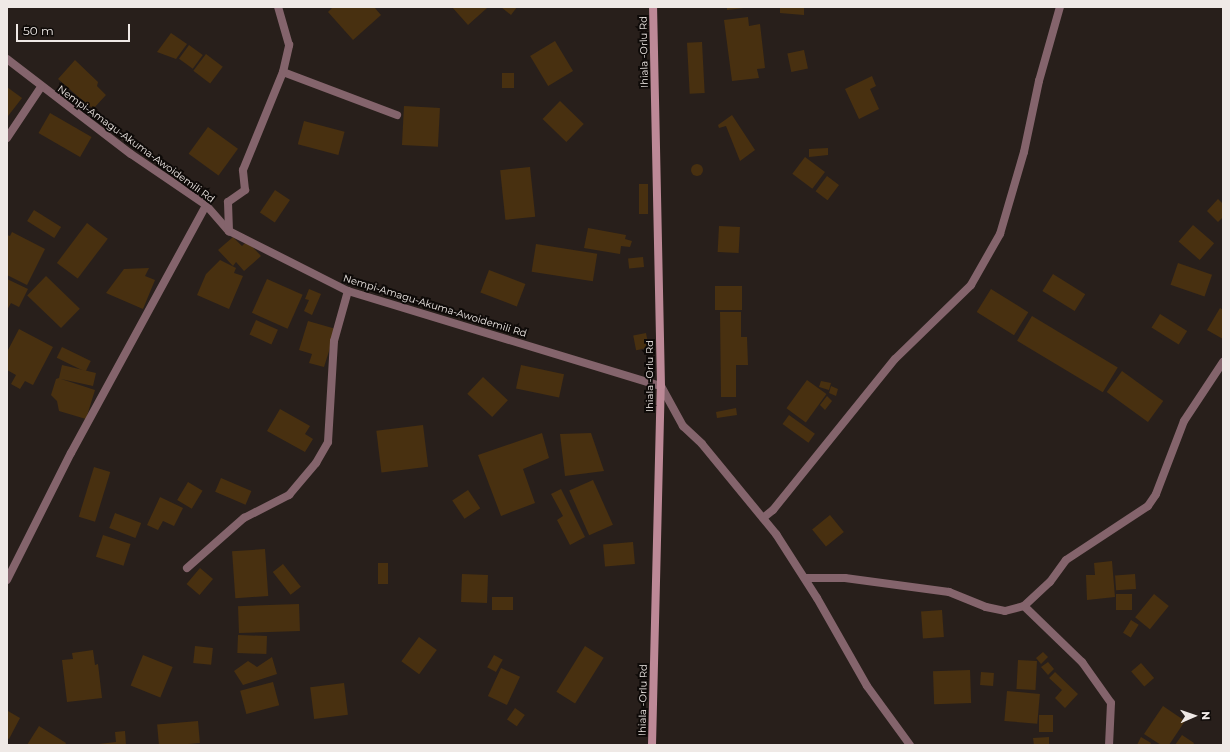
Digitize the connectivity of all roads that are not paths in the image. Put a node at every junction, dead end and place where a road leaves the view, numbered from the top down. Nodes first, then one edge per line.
1 (278, 7) edge
2 (653, 7) edge
3 (1060, 7) edge
4 (7, 58) edge
5 (283, 72) junction
6 (41, 87) junction
7 (397, 115) dead end
8 (7, 138) edge
9 (206, 205) junction
10 (229, 231) junction
11 (348, 291) junction
12 (1223, 362) edge
13 (661, 386) junction
14 (763, 518) junction
15 (187, 568) dead end
16 (805, 578) junction
17 (7, 580) edge
18 (1024, 606) junction
19 (652, 745) edge
20 (910, 745) edge
21 (1109, 745) edge

1 - 5 street
2 - 13 main road, Ihiala -Orlu Rd
3 - 14 street
4 - 6 street, Nempi-Amagu-Akuma-Awoidemili Rd
5 - 7 street
5 - 10 street
6 - 8 street
6 - 9 street, Nempi-Amagu-Akuma-Awoidemili Rd
9 - 10 street, Nempi-Amagu-Akuma-Awoidemili Rd
9 - 17 street
10 - 11 street, Nempi-Amagu-Akuma-Awoidemili Rd
11 - 13 street, Nempi-Amagu-Akuma-Awoidemili Rd
11 - 15 street
12 - 18 street
13 - 14 street
13 - 19 main road, Ihiala -Orlu Rd
14 - 16 street
16 - 18 street
16 - 20 street
18 - 21 street

